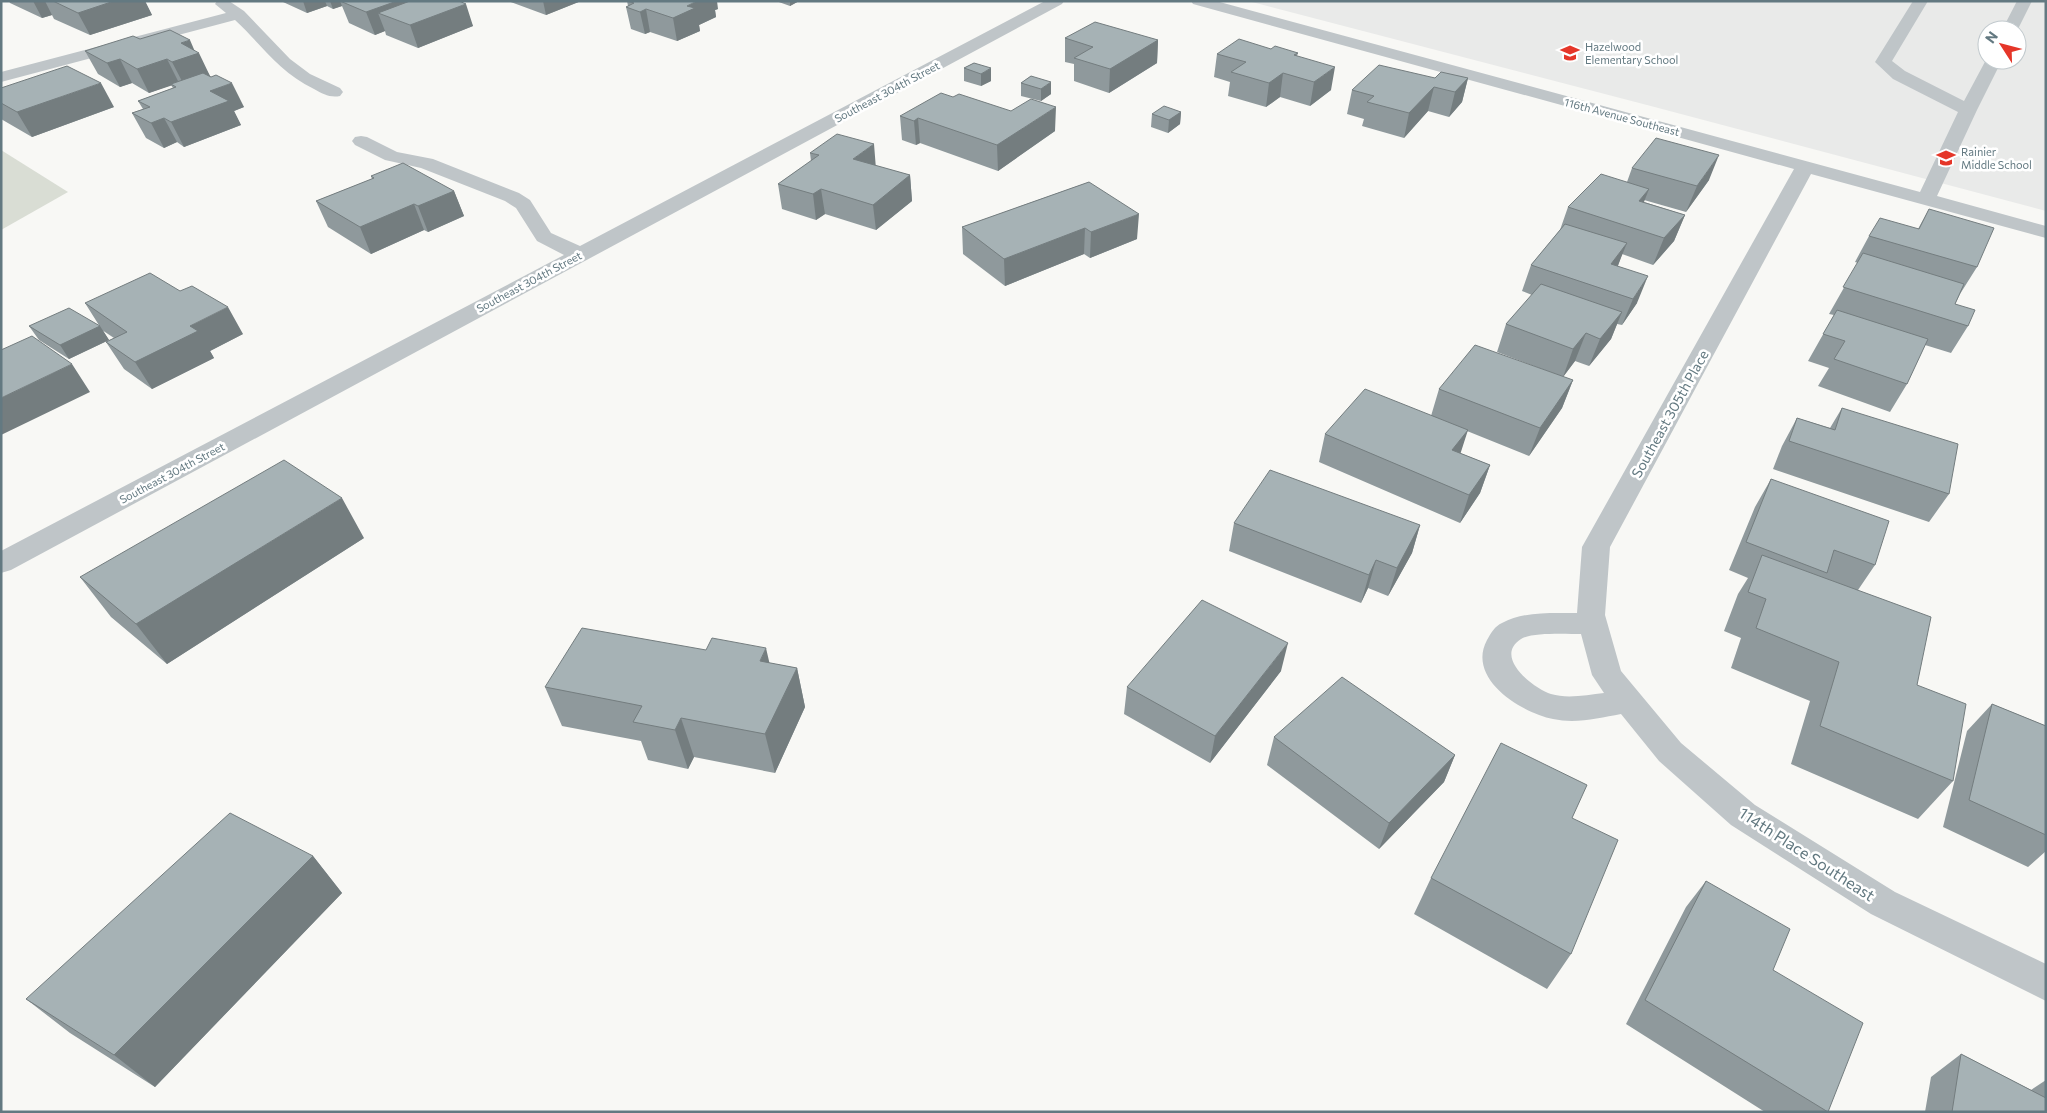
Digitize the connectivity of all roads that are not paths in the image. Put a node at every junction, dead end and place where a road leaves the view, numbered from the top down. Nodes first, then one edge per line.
1 (217, 1) edge
2 (1058, 1) edge
3 (1198, 1) edge
4 (1921, 1) edge
5 (2025, 1) edge
6 (239, 14) junction
7 (2015, 20) edge
8 (1989, 70) edge
9 (1, 77) edge
10 (334, 92) dead end
11 (1968, 110) junction
12 (361, 141) dead end
13 (1805, 167) junction
14 (1926, 200) junction
15 (2046, 232) edge
16 (581, 255) junction
17 (1, 563) edge
18 (1594, 623) junction
19 (1607, 675) joint
20 (1629, 701) junction
21 (2046, 983) edge

1 - 6 street
2 - 16 street, Southeast 304th Street
3 - 13 street, 116th Avenue Southeast
4 - 11 street
5 - 7 street
6 - 9 street
6 - 10 street
8 - 11 street
11 - 14 street
12 - 16 street
13 - 14 street, 116th Avenue Southeast
13 - 18 street, Southeast 305th Place
14 - 15 street, 116th Avenue Southeast
16 - 17 street, Southeast 304th Street
18 - 19 street, Southeast 305th Place
18 - 20 street
19 - 20 street, 114th Place Southeast
20 - 21 street, 114th Place Southeast

